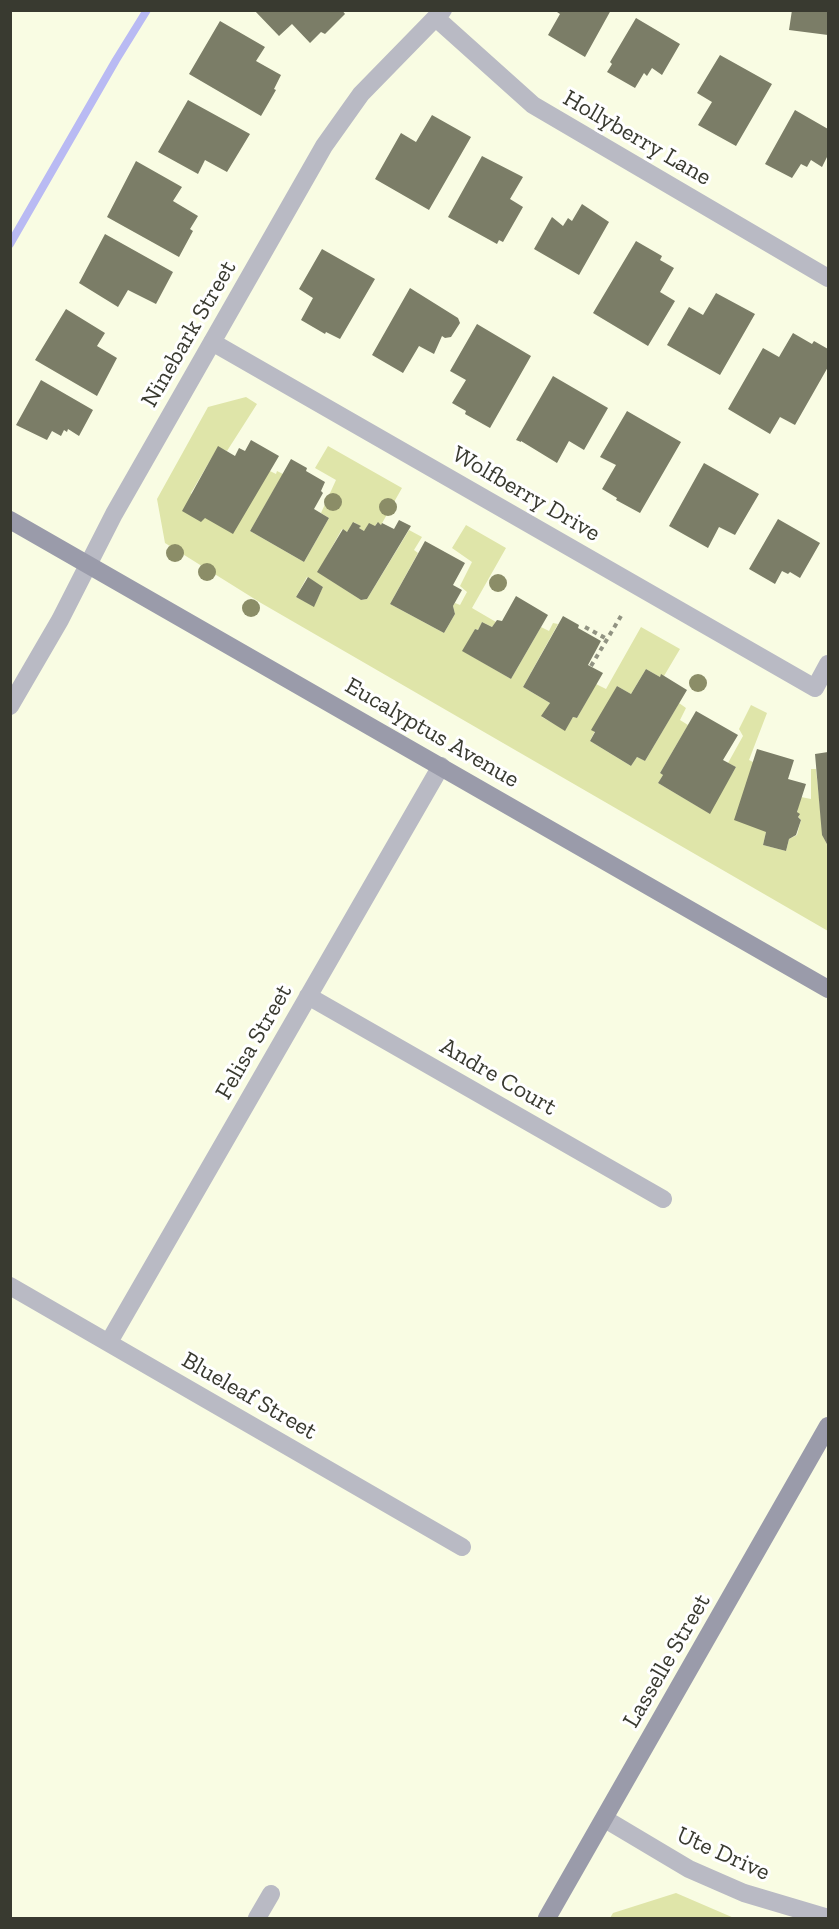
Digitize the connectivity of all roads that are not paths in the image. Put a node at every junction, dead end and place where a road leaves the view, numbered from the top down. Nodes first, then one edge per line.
1 (440, 14) edge
2 (828, 278) edge
3 (212, 342) junction
4 (10, 520) edge
5 (88, 564) junction
6 (828, 664) edge
7 (10, 706) edge
8 (441, 765) junction
9 (828, 989) edge
10 (308, 996) junction
11 (663, 1199) dead end
12 (10, 1286) edge
13 (109, 1342) junction
14 (828, 1426) edge
15 (462, 1547) dead end
16 (605, 1819) junction
17 (271, 1894) dead end
18 (257, 1918) edge
19 (547, 1918) edge
20 (828, 1918) edge

1 - 2 street, Hollyberry Lane
1 - 3 street, Ninebark Street
3 - 5 street, Ninebark Street
3 - 6 street, Wolfberry Drive
4 - 5 main road, Eucalyptus Avenue
5 - 7 street, Ninebark Street
5 - 8 main road, Eucalyptus Avenue
8 - 9 main road, Eucalyptus Avenue
8 - 10 street, Felisa Street
10 - 11 street, Andre Court
10 - 13 street, Felisa Street
12 - 13 street, Blueleaf Street
13 - 15 street, Blueleaf Street
14 - 16 main road, Lasselle Street
16 - 19 main road, Lasselle Street
16 - 20 street, Ute Drive
17 - 18 street

